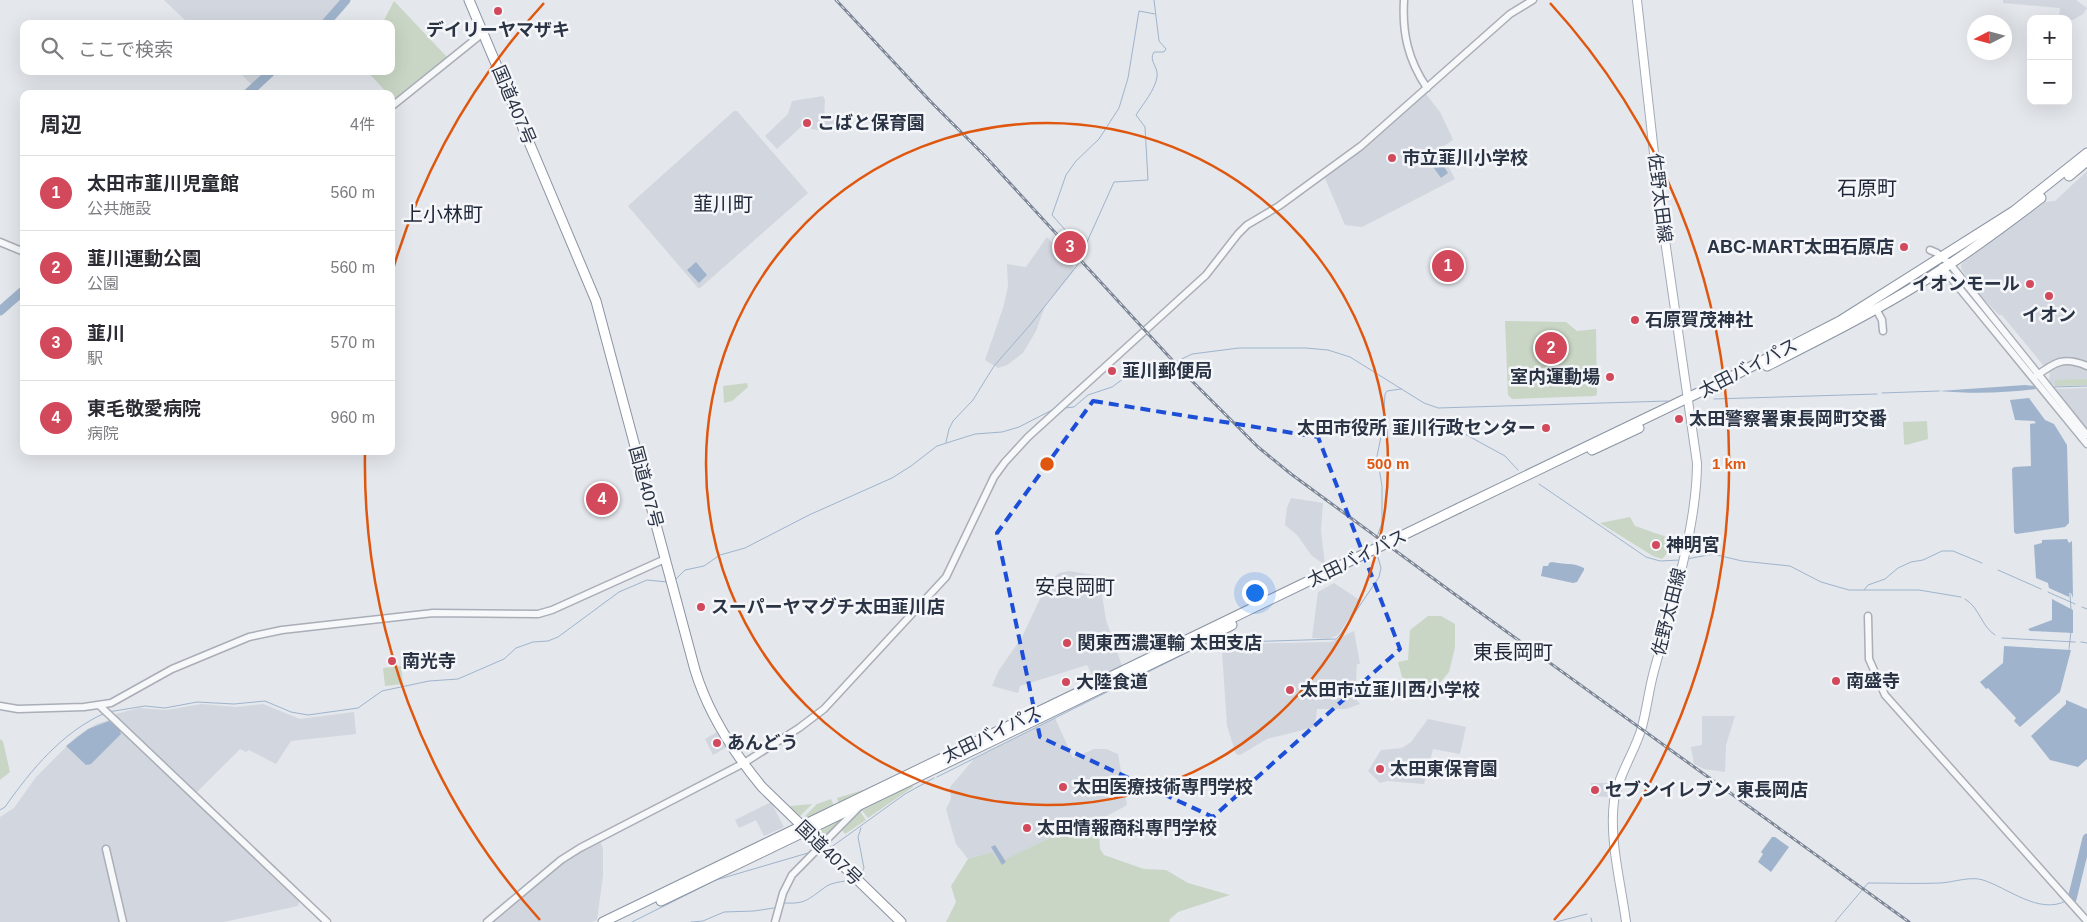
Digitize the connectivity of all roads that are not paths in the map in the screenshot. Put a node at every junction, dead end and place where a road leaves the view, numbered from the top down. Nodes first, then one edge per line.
1 (469, 0) edge
2 (1404, 0) edge
3 (1533, 0) edge
4 (1637, 0) edge
5 (483, 33) junction
6 (1427, 88) junction
7 (395, 104) edge
8 (2087, 153) edge
9 (2087, 161) edge
10 (0, 242) edge
11 (20, 250) edge
12 (1930, 250) dead end
13 (1944, 264) junction
14 (1876, 309) junction
15 (1883, 330) dead end
16 (2087, 366) edge
17 (2036, 377) junction
18 (2047, 389) junction
19 (1688, 401) junction
20 (2087, 435) edge
21 (2087, 444) edge
22 (665, 559) junction
23 (1321, 579) junction
24 (1868, 616) dead end
25 (0, 706) edge
26 (104, 710) junction
27 (744, 763) junction
28 (860, 805) junction
29 (804, 829) junction
30 (821, 846) junction
31 (106, 849) dead end
32 (2087, 921) edge
33 (123, 922) edge
34 (327, 922) edge
35 (487, 922) edge
36 (604, 922) edge
37 (618, 922) edge
38 (775, 922) edge
39 (901, 922) edge
40 (1626, 922) edge

1 - 5 highway, 国道407号
2 - 6 street
3 - 6 street
4 - 19 main road, 佐野太田線
5 - 7 street
5 - 22 highway, 国道407号
6 - 27 street
8 - 13 highway, 太田バイパス
9 - 13 highway, 太田バイパス
10 - 11 street
12 - 13 street
13 - 14 highway, 太田バイパス
13 - 17 street
13 - 19 highway, 太田バイパス
14 - 15 street
14 - 19 highway, 太田バイパス
16 - 17 street
17 - 18 street
17 - 18 street
18 - 20 street
18 - 21 street
19 - 23 highway, 太田バイパス, bridge
19 - 40 main road, 佐野太田線
22 - 26 street
22 - 27 highway, 国道407号
23 - 28 highway, 太田バイパス
23 - 29 highway, 太田バイパス
24 - 32 street
25 - 26 street
26 - 34 street
27 - 29 highway, 国道407号
27 - 35 street
28 - 29 highway, 太田バイパス
28 - 30 street
29 - 30 highway, 国道407号
29 - 36 highway, 太田バイパス
29 - 37 highway, 太田バイパス
30 - 38 street
30 - 39 highway, 国道407号
31 - 33 street

